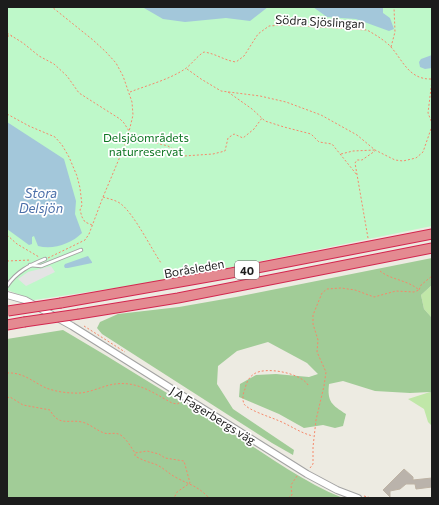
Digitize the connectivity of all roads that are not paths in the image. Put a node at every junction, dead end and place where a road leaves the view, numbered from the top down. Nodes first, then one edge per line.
1 (432, 234) edge
2 (432, 248) edge
3 (81, 250) dead end
4 (45, 259) road end
5 (30, 266) junction
6 (7, 286) edge
7 (7, 294) edge
8 (8, 311) edge
9 (7, 325) edge
10 (358, 498) edge

1 - 8 highway, Boråsleden / 40, bridge
2 - 9 highway, 40, bridge
3 - 5 lane
4 - 5 lane
5 - 6 lane
7 - 10 street, J A Fagerbergs väg

